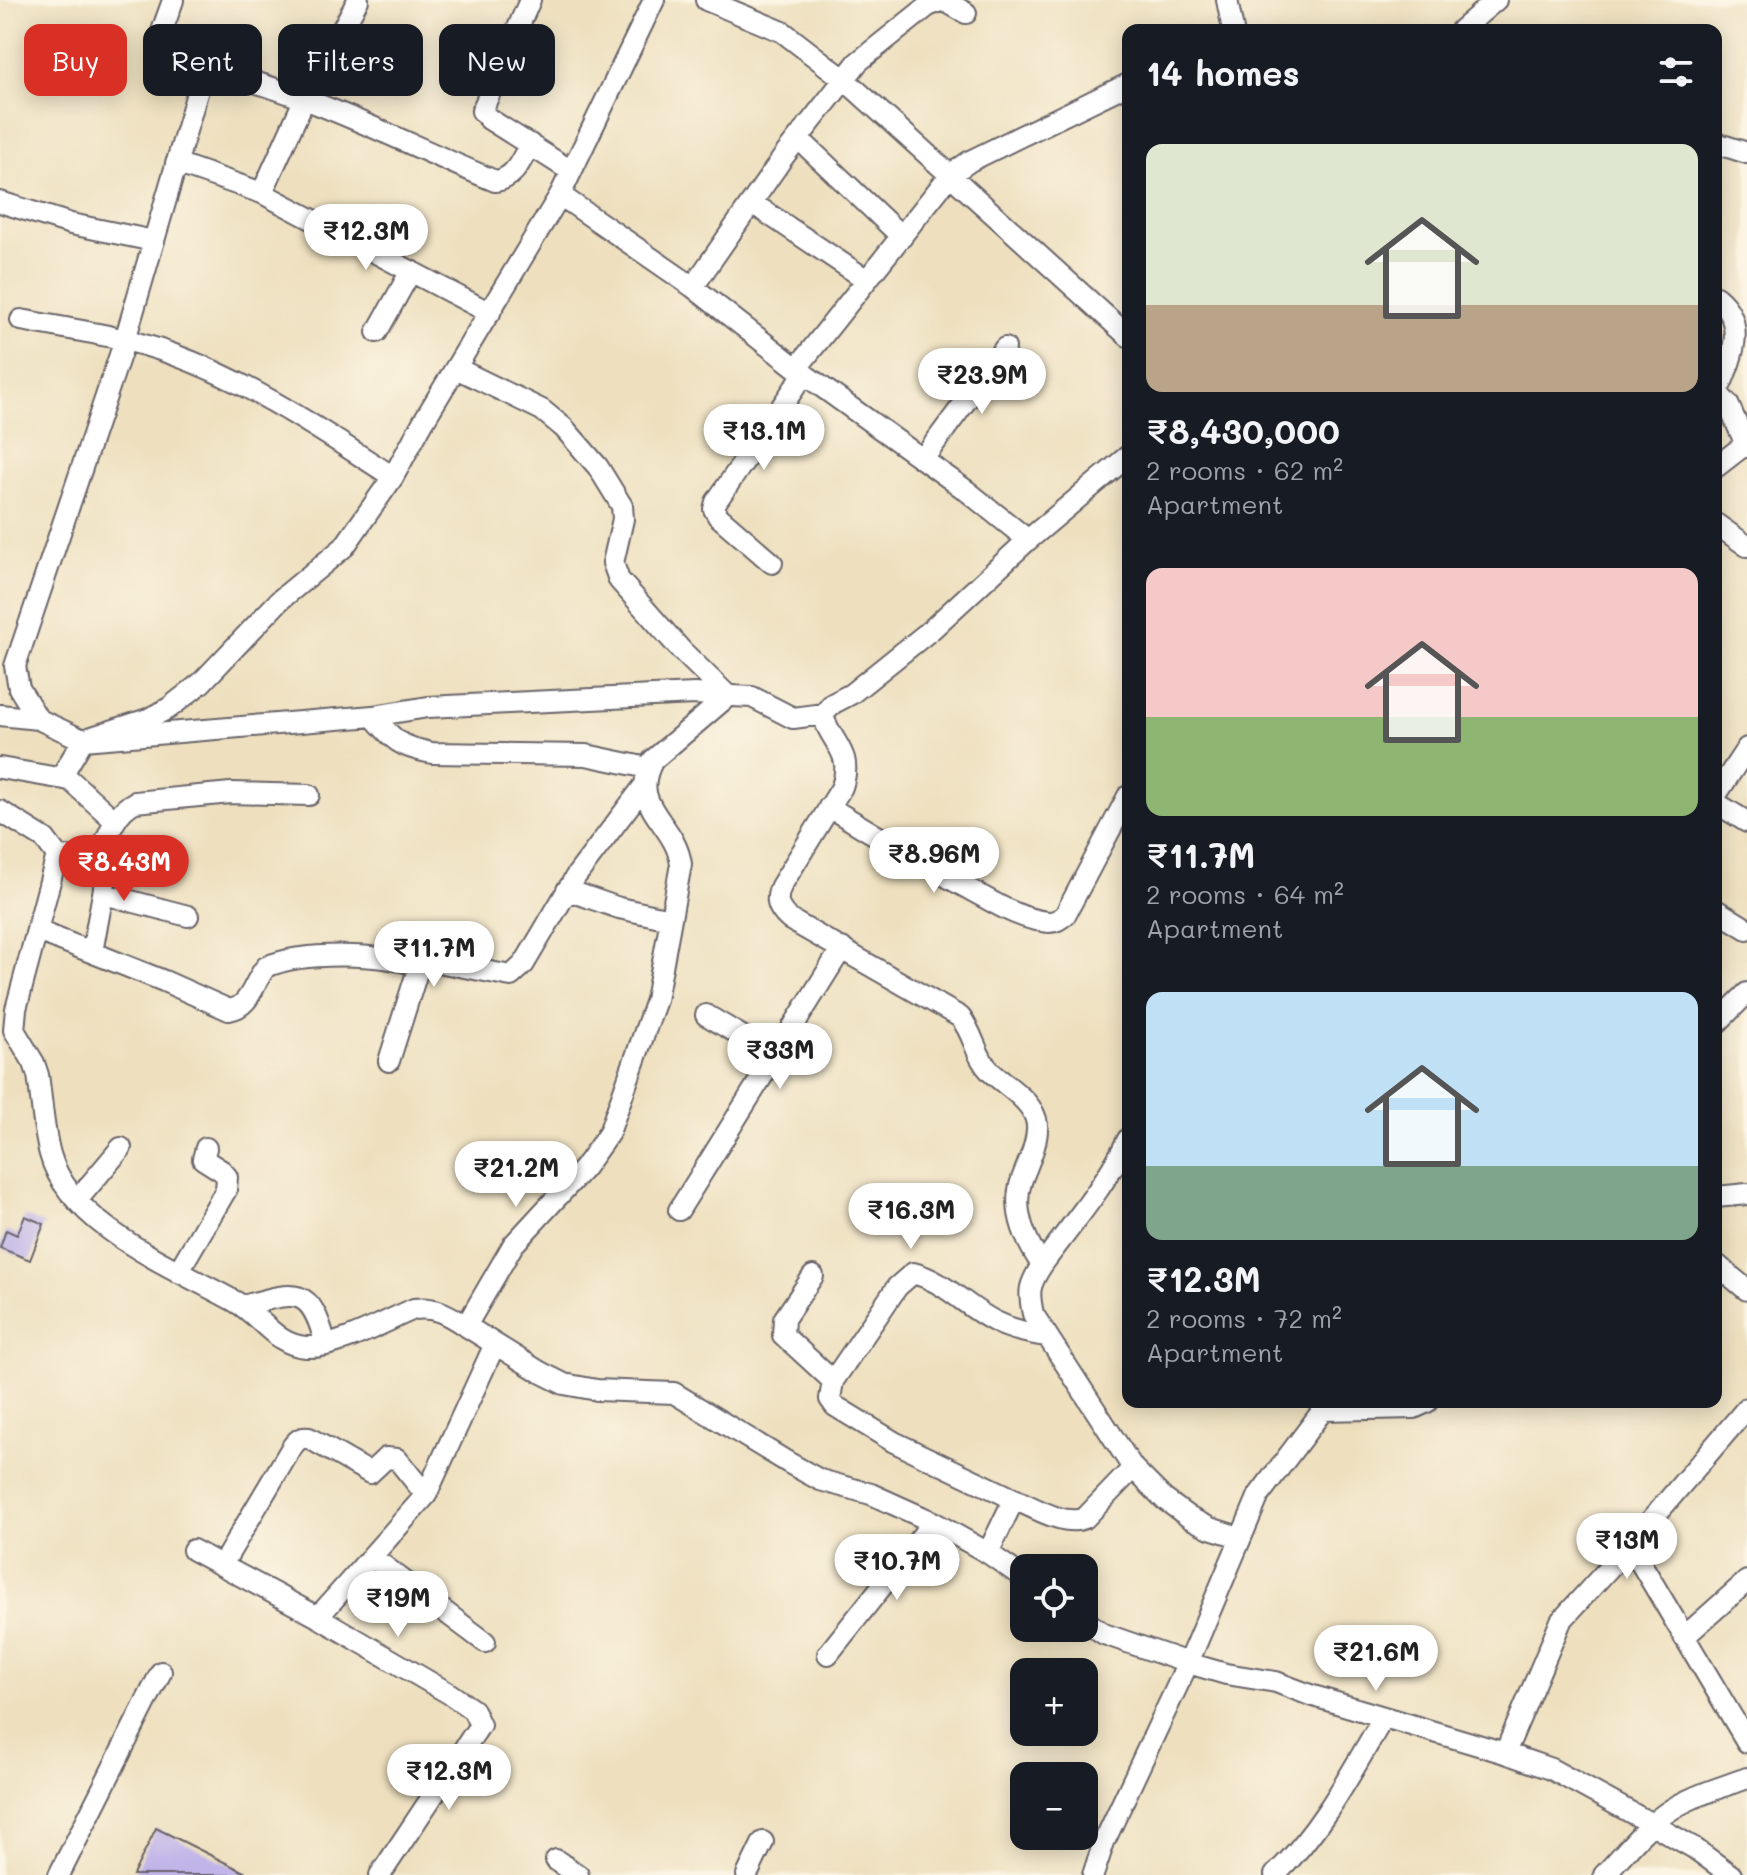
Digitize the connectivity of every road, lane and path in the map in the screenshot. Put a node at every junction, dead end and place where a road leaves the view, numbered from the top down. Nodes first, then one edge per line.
1 (173, 0) edge
2 (358, 0) edge
3 (530, 0) edge
4 (654, 0) edge
5 (706, 0) edge
6 (943, 0) edge
7 (1227, 0) edge
8 (1496, 0) edge
9 (966, 13) dead end
10 (165, 24) edge
11 (1229, 24) edge
12 (1468, 24) edge
13 (845, 80) junction
14 (262, 84) edge
15 (1122, 87) edge
16 (196, 96) edge
17 (305, 98) junction
18 (798, 138) junction
19 (530, 144) junction
20 (1722, 145) edge
21 (1747, 153) edge
22 (176, 163) junction
23 (571, 171) junction
24 (950, 175) junction
25 (262, 193) junction
26 (560, 195) junction
27 (0, 202) edge
28 (752, 203) junction
29 (902, 237) junction
30 (154, 241) junction
31 (411, 271) junction
32 (867, 280) junction
33 (693, 287) junction
34 (1722, 300) edge
35 (490, 313) junction
36 (21, 320) dead end
37 (1122, 331) edge
38 (377, 332) dead end
39 (125, 340) junction
40 (1005, 348) dead end
41 (456, 368) junction
42 (801, 371) junction
43 (1722, 382) edge
44 (1722, 397) edge
45 (1746, 445) edge
46 (923, 459) junction
47 (1122, 461) edge
48 (1722, 463) edge
49 (393, 477) junction
50 (1722, 528) edge
51 (1028, 540) junction
52 (1747, 546) edge
53 (772, 563) dead end
54 (728, 696) junction
55 (824, 714) junction
56 (0, 715) edge
57 (373, 716) junction
58 (38, 719) junction
59 (83, 740) junction
60 (1747, 748) edge
61 (0, 768) edge
62 (61, 777) junction
63 (646, 777) junction
64 (1722, 786) edge
65 (309, 795) dead end
66 (829, 807) junction
67 (1122, 807) edge
68 (1722, 807) edge
69 (0, 811) edge
70 (115, 821) junction
71 (1747, 822) edge
72 (57, 855) junction
73 (96, 863) junction
74 (567, 890) junction
75 (104, 894) junction
76 (1722, 914) edge
77 (188, 916) dead end
78 (670, 919) junction
79 (1747, 929) edge
80 (38, 931) junction
81 (842, 948) junction
82 (92, 952) junction
83 (419, 966) junction
84 (1747, 993) edge
85 (706, 1015) dead end
86 (1722, 1018) edge
87 (7, 1030) edge
88 (776, 1056) junction
89 (389, 1061) dead end
90 (121, 1148) dead end
91 (206, 1148) dead end
92 (1122, 1151) edge
93 (1747, 1194) edge
94 (1722, 1196) edge
95 (78, 1199) junction
96 (679, 1210) dead end
97 (1042, 1265) junction
98 (1722, 1269) edge
99 (178, 1272) junction
100 (813, 1276) dead end
101 (1747, 1290) edge
102 (243, 1306) junction
103 (466, 1326) junction
104 (1046, 1336) junction
105 (495, 1344) junction
106 (326, 1345) junction
107 (833, 1381) junction
108 (1324, 1408) edge
109 (1747, 1408) edge
110 (1133, 1468) junction
111 (426, 1495) junction
112 (1014, 1499) junction
113 (933, 1522) junction
114 (1239, 1537) junction
115 (1630, 1545) junction
116 (193, 1550) dead end
117 (988, 1553) junction
118 (372, 1557) junction
119 (222, 1565) junction
120 (1010, 1568) edge
121 (1747, 1581) edge
122 (318, 1617) junction
123 (1098, 1630) edge
124 (1684, 1637) junction
125 (485, 1642) dead end
126 (828, 1654) dead end
127 (1188, 1663) junction
128 (161, 1672) dead end
129 (1383, 1718) junction
130 (1747, 1742) edge
131 (1505, 1753) junction
132 (1747, 1778) edge
133 (1652, 1824) junction
134 (763, 1842) dead end
135 (556, 1860) dead end
136 (59, 1875) edge
137 (380, 1875) edge
138 (578, 1875) edge
139 (747, 1875) edge
140 (1093, 1875) edge
141 (1275, 1875) edge
142 (1604, 1875) edge
143 (1731, 1875) edge

1 - 10 street
2 - 17 street
3 - 19 street
4 - 23 street
5 - 13 street
6 - 9 street
6 - 13 street
7 - 11 street
8 - 12 street
13 - 18 street
13 - 24 street
14 - 17 street
15 - 24 street
16 - 22 street
17 - 19 street
17 - 25 street
18 - 28 street
18 - 29 street
19 - 23 street
20 - 21 street
22 - 25 street
22 - 30 street
23 - 26 street
24 - 29 street
24 - 37 street
25 - 31 street
26 - 33 street
26 - 35 street
27 - 30 street
28 - 32 street
28 - 33 street
29 - 32 street
30 - 39 street
31 - 35 street
31 - 38 street
32 - 42 street
33 - 42 street
34 - 43 street
35 - 41 street
36 - 39 street
39 - 49 street
39 - 58 street
40 - 46 street
41 - 49 street
41 - 54 street
42 - 46 street
42 - 53 street
44 - 45 street
45 - 48 street
46 - 51 street
47 - 51 street
49 - 59 street
50 - 52 street
51 - 55 street
54 - 55 street
54 - 57 street
54 - 63 street
55 - 66 street
56 - 58 street
57 - 59 street
57 - 63 street
58 - 59 street
59 - 62 street
60 - 64 street
61 - 62 street
62 - 70 street
63 - 74 street
63 - 78 street
65 - 70 street
66 - 67 street
66 - 81 street
68 - 71 street
69 - 72 street
70 - 73 street
72 - 73 street
72 - 80 street
73 - 75 street
74 - 78 street
74 - 83 street
75 - 77 street
75 - 82 street
76 - 79 street
78 - 103 street
80 - 82 street
80 - 87 street
81 - 88 street
81 - 97 street
82 - 83 street
83 - 89 street
84 - 86 street
85 - 88 street
87 - 95 street
88 - 96 street
90 - 95 street
91 - 99 street
92 - 97 street
93 - 94 street
95 - 99 street
97 - 104 street
98 - 101 street
99 - 102 street
100 - 107 street
102 - 106 street
102 - 106 street
103 - 105 street
103 - 106 street
104 - 107 street
104 - 110 street
105 - 111 street
105 - 113 street
107 - 112 street
108 - 114 street
109 - 115 street
110 - 112 street
110 - 114 street
111 - 118 street
111 - 119 street
112 - 117 street
113 - 117 street
113 - 126 street
114 - 127 street
115 - 124 street
115 - 131 street
116 - 119 street
117 - 120 street
118 - 122 street
118 - 125 street
119 - 122 street
121 - 124 street
122 - 137 street
123 - 127 street
124 - 130 street
127 - 129 street
127 - 140 street
128 - 136 street
129 - 131 street
129 - 141 street
131 - 133 street
132 - 133 street
133 - 142 street
133 - 143 street
134 - 139 street
135 - 138 street

